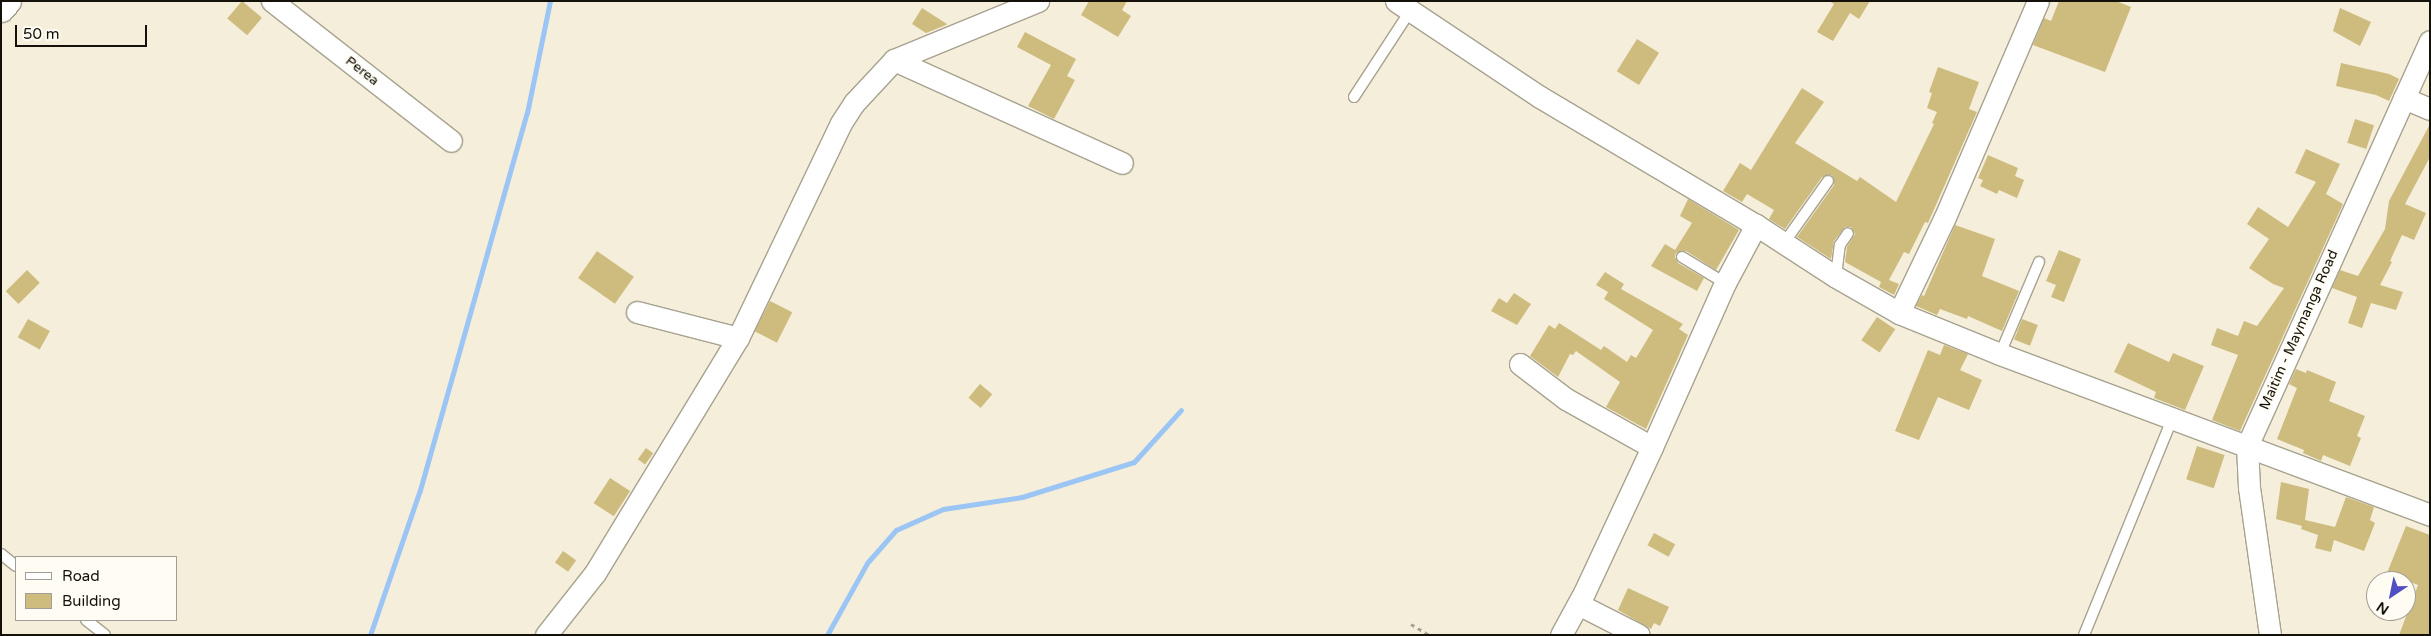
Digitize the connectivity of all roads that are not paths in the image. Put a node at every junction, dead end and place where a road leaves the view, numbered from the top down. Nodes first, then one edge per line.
1 (7, 1) edge
2 (272, 1) edge
3 (1038, 1) edge
4 (2038, 1) edge
5 (1403, 6) edge
6 (1, 8) edge
7 (2430, 41) edge
8 (894, 60) junction
9 (1354, 97) dead end
10 (2404, 98) junction
11 (2430, 109) edge
12 (451, 141) dead end
13 (1122, 163) dead end
14 (1828, 180) dead end
15 (1756, 226) junction
16 (1848, 233) dead end
17 (1784, 243) junction
18 (1682, 257) dead end
19 (2039, 262) dead end
20 (1836, 277) junction
21 (1726, 283) junction
22 (637, 312) dead end
23 (1899, 313) junction
24 (738, 338) junction
25 (2000, 354) junction
26 (1520, 364) dead end
27 (2172, 418) junction
28 (2247, 446) junction
29 (1652, 447) junction
30 (2430, 515) edge
31 (1, 554) edge
32 (15, 565) edge
33 (1578, 604) junction
34 (87, 621) edge
35 (105, 635) edge
36 (546, 635) edge
37 (1561, 635) edge
38 (1639, 635) edge
39 (2084, 635) edge
40 (2270, 635) edge

1 - 6 main road
2 - 12 street, Perea
3 - 8 street
4 - 23 street
5 - 9 lane
5 - 15 street
7 - 10 street, Maitim - Maymanga Road
8 - 13 street
8 - 24 street
10 - 11 street
10 - 28 street, Maitim - Maymanga Road
14 - 17 lane
15 - 17 street
15 - 21 street
16 - 20 lane
17 - 20 street
18 - 21 lane
19 - 25 lane
20 - 23 street
21 - 29 street
22 - 24 street
23 - 25 street
24 - 36 street
25 - 27 street
26 - 29 street
27 - 28 street
27 - 39 lane
28 - 30 street
28 - 40 street, Maitim - Maymanga Road
29 - 33 street
31 - 32 lane
33 - 37 street
33 - 38 street
34 - 35 lane

